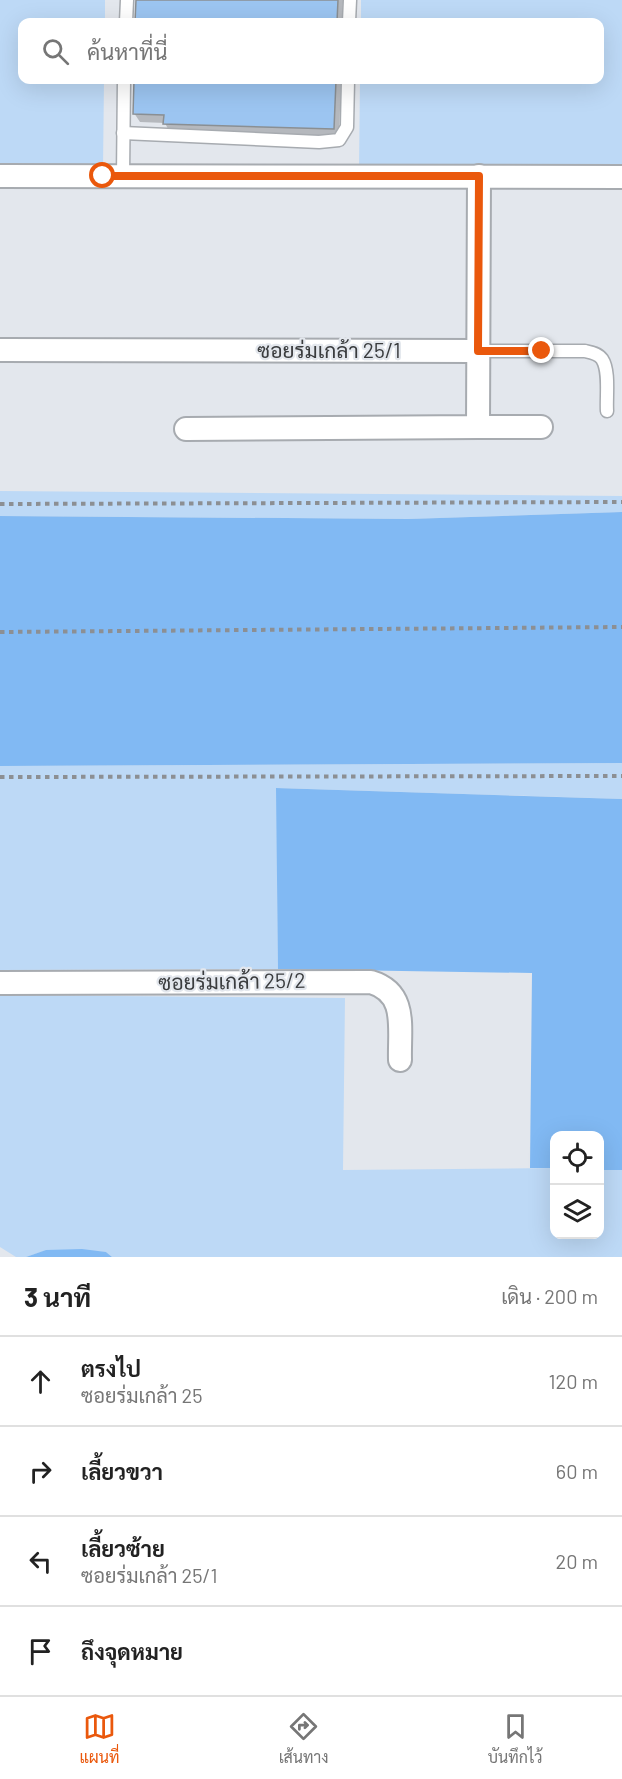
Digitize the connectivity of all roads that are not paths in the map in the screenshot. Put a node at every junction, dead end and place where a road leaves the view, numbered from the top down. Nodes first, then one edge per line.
1 (126, 0) edge
2 (350, 0) edge
3 (126, 18) edge
4 (349, 18) edge
5 (124, 84) edge
6 (348, 84) edge
7 (123, 133) junction
8 (0, 176) edge
9 (123, 176) junction
10 (479, 176) junction
11 (622, 177) edge
12 (0, 350) edge
13 (478, 351) junction
14 (607, 411) dead end
15 (541, 427) dead end
16 (478, 428) junction
17 (186, 429) dead end
18 (0, 983) edge
19 (400, 1060) dead end

1 - 3 lane
2 - 4 lane
5 - 7 lane
6 - 7 lane
7 - 9 lane
8 - 9 street
9 - 10 street
10 - 11 street
10 - 13 street
12 - 13 street, ซอยร่มเกล้า 25/1
13 - 14 lane, ซอยร่มเกล้า 25/1
13 - 16 street
15 - 16 street
16 - 17 street
18 - 19 street, ซอยร่มเกล้า 25/2

